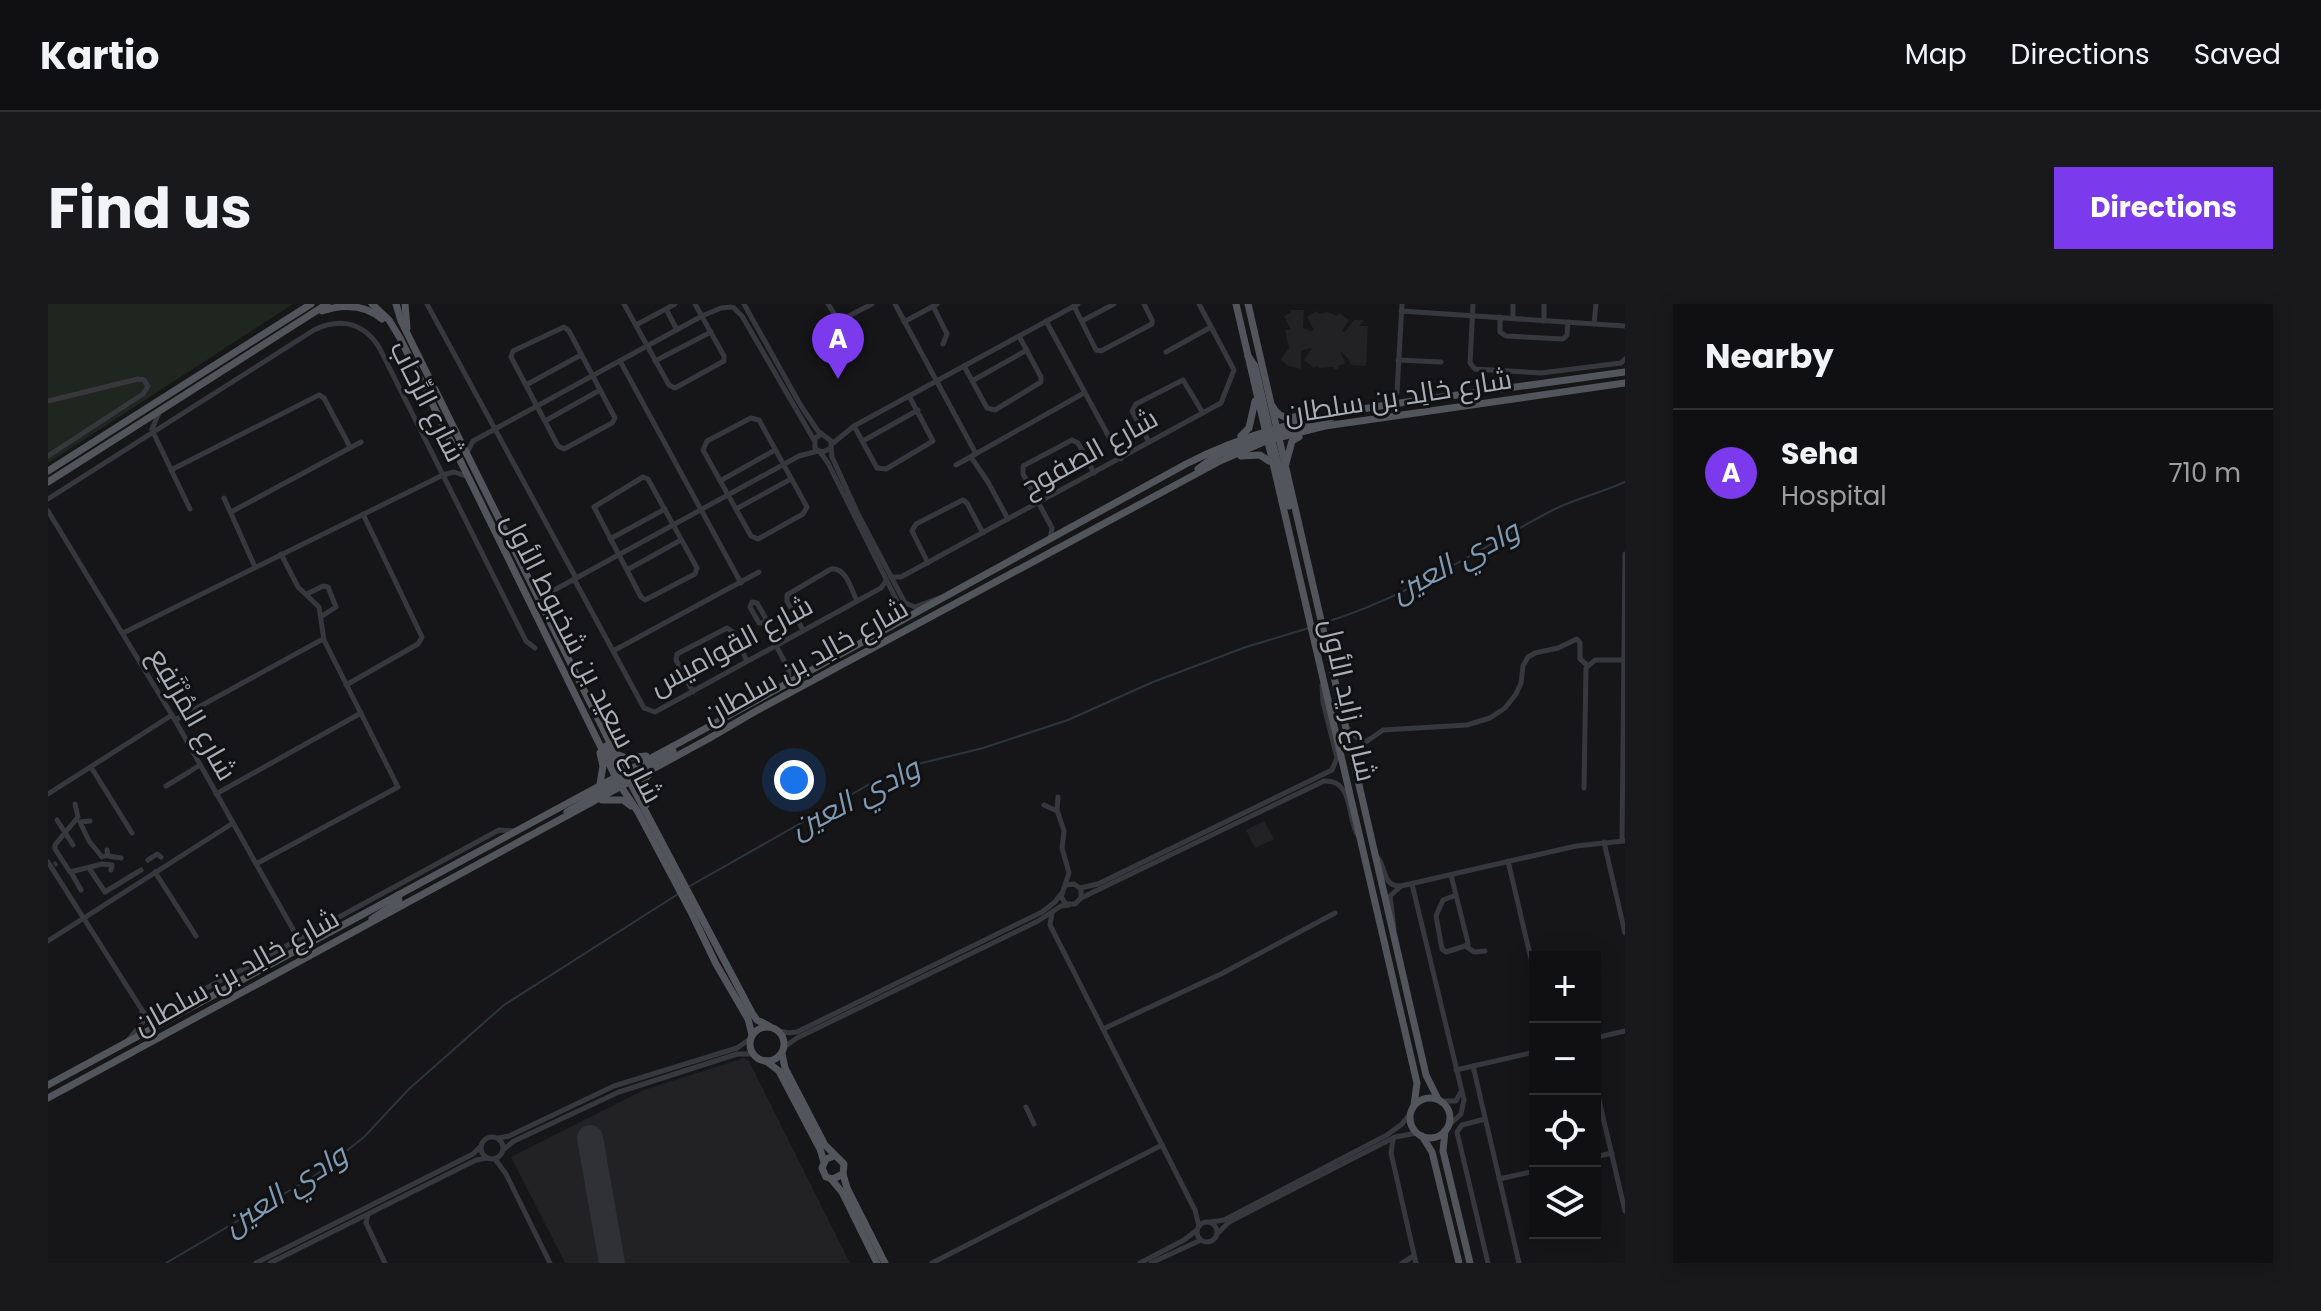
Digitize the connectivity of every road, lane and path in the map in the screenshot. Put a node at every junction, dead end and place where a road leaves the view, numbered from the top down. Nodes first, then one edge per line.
1 (327, 304) edge
2 (372, 304) edge
3 (396, 304) edge
4 (405, 304) edge
5 (427, 304) edge
6 (624, 304) edge
7 (675, 304) edge
8 (695, 304) edge
9 (720, 304) edge
10 (743, 304) edge
11 (828, 304) edge
12 (872, 304) edge
13 (895, 304) edge
14 (1114, 304) edge
15 (1144, 304) edge
16 (1199, 304) edge
17 (1236, 304) edge
18 (1434, 304) edge
19 (1473, 304) edge
20 (1513, 304) edge
21 (1544, 304) edge
22 (1596, 304) edge
23 (935, 305) edge
24 (1076, 305) edge
25 (1249, 305) edge
26 (731, 306) edge
27 (308, 308) edge
28 (1401, 308) edge
29 (666, 309) junction
30 (711, 312) junction
31 (1434, 313) junction
32 (702, 316) junction
33 (1473, 316) junction
34 (1500, 317) junction
35 (1513, 318) junction
36 (1046, 321) junction
37 (1082, 321) junction
38 (1544, 321) junction
39 (904, 322) junction
40 (1568, 322) junction
41 (1594, 324) junction
42 (636, 325) junction
43 (1625, 326) edge
44 (1211, 327) junction
45 (677, 330) junction
46 (711, 332) junction
47 (409, 334) junction
48 (1019, 336) junction
49 (400, 338) junction
50 (943, 344) dead end
51 (647, 346) junction
52 (1027, 350) junction
53 (1166, 352) dead end
54 (1247, 354) junction
55 (581, 355) junction
56 (1625, 359) edge
57 (1398, 360) junction
58 (620, 361) junction
59 (655, 361) junction
60 (1441, 362) dead end
61 (964, 366) junction
62 (1625, 372) edge
63 (592, 376) junction
64 (936, 381) junction
65 (972, 381) junction
66 (1625, 383) edge
67 (526, 385) junction
68 (600, 390) junction
69 (1267, 392) junction
70 (1397, 392) junction
71 (1085, 393) junction
72 (1255, 395) junction
73 (909, 396) junction
74 (48, 401) edge
75 (1409, 402) junction
76 (1388, 405) junction
77 (537, 406) junction
78 (918, 410) junction
79 (1349, 410) junction
80 (159, 413) junction
81 (1203, 413) junction
82 (1322, 416) junction
83 (545, 421) junction
84 (1325, 426) junction
85 (136, 427) junction
86 (852, 427) junction
87 (496, 429) junction
88 (152, 430) junction
89 (824, 434) junction
90 (1271, 434) junction
91 (457, 438) junction
92 (473, 441) junction
93 (814, 441) junction
94 (863, 441) junction
95 (361, 442) dead end
96 (1149, 442) junction
97 (831, 446) junction
98 (1223, 446) junction
99 (350, 447) junction
100 (775, 450) junction
101 (819, 452) junction
102 (973, 454) junction
103 (456, 455) junction
104 (48, 456) edge
105 (466, 456) junction
106 (799, 456) junction
107 (1121, 459) junction
108 (1220, 461) junction
109 (783, 465) junction
110 (956, 465) dead end
111 (1285, 469) junction
112 (171, 470) junction
113 (1273, 470) junction
114 (48, 471) edge
115 (450, 472) junction
116 (1196, 472) junction
117 (1094, 473) junction
118 (443, 475) junction
119 (466, 476) junction
120 (791, 479) junction
121 (720, 481) junction
122 (48, 482) edge
123 (728, 495) junction
124 (224, 498) dead end
125 (48, 499) edge
126 (1039, 503) junction
127 (190, 509) dead end
128 (665, 509) junction
129 (736, 509) junction
130 (701, 510) junction
131 (48, 511) edge
132 (231, 512) junction
133 (363, 514) junction
134 (1295, 515) junction
135 (1008, 519) junction
136 (673, 525) junction
137 (1052, 528) junction
138 (1064, 531) junction
139 (983, 533) junction
140 (610, 539) junction
141 (1050, 539) junction
142 (681, 540) junction
143 (281, 554) junction
144 (1625, 554) edge
145 (619, 555) junction
146 (928, 563) junction
147 (255, 567) junction
148 (627, 570) junction
149 (759, 572) dead end
150 (981, 576) junction
151 (901, 577) junction
152 (575, 578) junction
153 (888, 579) junction
154 (741, 583) junction
155 (893, 587) junction
156 (881, 588) junction
157 (533, 590) junction
158 (549, 593) junction
159 (306, 594) junction
160 (940, 598) junction
161 (857, 601) junction
162 (955, 603) junction
163 (542, 609) junction
164 (322, 616) junction
165 (764, 623) dead end
166 (803, 630) junction
167 (123, 633) junction
168 (874, 635) junction
169 (323, 639) junction
170 (776, 646) junction
171 (535, 648) dead end
172 (613, 651) junction
173 (1624, 660) edge
174 (747, 661) junction
175 (1587, 665) junction
176 (839, 666) junction
177 (789, 670) junction
178 (800, 675) junction
179 (1322, 680) junction
180 (788, 681) junction
181 (346, 685) junction
182 (693, 692) junction
183 (582, 707) junction
184 (361, 713) junction
185 (173, 718) junction
186 (1345, 724) junction
187 (688, 738) junction
188 (1366, 741) junction
189 (616, 754) junction
190 (1354, 764) junction
191 (200, 765) junction
192 (661, 765) junction
193 (91, 767) junction
194 (623, 779) junction
195 (166, 786) dead end
196 (1584, 788) dead end
197 (48, 794) edge
198 (216, 794) junction
199 (1058, 797) dead end
200 (75, 804) dead end
201 (566, 805) junction
202 (588, 805) junction
203 (1044, 805) dead end
204 (638, 812) junction
205 (1057, 812) junction
206 (562, 818) junction
207 (57, 820) dead end
208 (78, 821) junction
209 (90, 821) dead end
210 (233, 823) junction
211 (514, 831) junction
212 (65, 832) junction
213 (132, 833) dead end
214 (1358, 835) junction
215 (659, 837) junction
216 (48, 838) edge
217 (1624, 841) edge
218 (1604, 842) junction
219 (73, 845) dead end
220 (54, 847) junction
221 (1375, 856) junction
222 (105, 857) junction
223 (121, 858) dead end
224 (148, 860) dead end
225 (163, 860) junction
226 (444, 860) junction
227 (1066, 861) junction
228 (1508, 861) junction
229 (667, 862) junction
230 (54, 863) edge
231 (256, 864) junction
232 (89, 868) junction
233 (111, 870) dead end
234 (141, 870) dead end
235 (442, 871) junction
236 (155, 872) junction
237 (71, 873) junction
238 (1451, 875) junction
239 (1412, 884) junction
240 (1066, 885) junction
241 (1078, 886) junction
242 (1401, 886) junction
243 (81, 890) dead end
244 (1061, 894) junction
245 (398, 895) junction
246 (1456, 895) junction
247 (1081, 898) junction
248 (1069, 905) junction
249 (355, 908) junction
250 (693, 909) junction
251 (365, 913) junction
252 (1052, 913) junction
253 (1335, 913) dead end
254 (83, 917) junction
255 (1038, 921) junction
256 (369, 924) junction
257 (1050, 925) junction
258 (1625, 933) edge
259 (1393, 935) junction
260 (196, 936) dead end
261 (1440, 939) junction
262 (299, 940) junction
263 (48, 941) edge
264 (1426, 942) junction
265 (1467, 947) junction
266 (1485, 951) dead end
267 (1529, 951) edge
268 (235, 974) junction
269 (230, 987) junction
270 (142, 1010) junction
271 (148, 1018) junction
272 (161, 1024) junction
273 (769, 1026) junction
274 (1103, 1029) junction
275 (779, 1031) junction
276 (1625, 1031) edge
277 (751, 1037) junction
278 (1601, 1037) edge
279 (124, 1044) junction
280 (783, 1050) junction
281 (1529, 1053) edge
282 (753, 1054) junction
283 (766, 1061) junction
284 (1473, 1066) junction
285 (1456, 1070) junction
286 (48, 1085) edge
287 (1460, 1088) junction
288 (1598, 1095) edge
289 (48, 1098) edge
290 (1439, 1100) junction
291 (1414, 1105) junction
292 (1026, 1107) dead end
293 (1410, 1114) junction
294 (1485, 1119) junction
295 (1034, 1124) dead end
296 (1447, 1128) junction
297 (1419, 1135) junction
298 (498, 1138) junction
299 (1393, 1138) junction
300 (1162, 1145) junction
301 (481, 1146) junction
302 (1375, 1147) junction
303 (504, 1149) junction
304 (1391, 1153) junction
305 (1612, 1153) junction
306 (834, 1156) junction
307 (1601, 1156) edge
308 (487, 1158) junction
309 (495, 1159) junction
310 (824, 1162) junction
311 (1529, 1172) edge
312 (843, 1174) junction
313 (830, 1179) junction
314 (1499, 1179) junction
315 (1195, 1210) junction
316 (1625, 1211) edge
317 (368, 1214) junction
318 (356, 1220) junction
319 (1209, 1222) junction
320 (366, 1223) junction
321 (1198, 1228) junction
322 (1217, 1234) junction
323 (1202, 1240) junction
324 (1415, 1259) edge
325 (256, 1263) edge
326 (270, 1263) edge
327 (385, 1263) edge
328 (550, 1263) edge
329 (877, 1263) edge
330 (885, 1263) edge
331 (932, 1263) edge
332 (1140, 1263) edge
333 (1151, 1263) edge
334 (1402, 1263) edge
335 (1459, 1263) edge
336 (1470, 1263) edge
337 (1488, 1263) edge
338 (1519, 1263) edge

1 - 27 main road
2 - 49 main road, شارع سعيد بن شخبوط الأول
3 - 47 main road, شارع سعيد بن شخبوط الأول
4 - 47 main road
5 - 87 street, شارع القواميس
6 - 42 street
7 - 29 street
8 - 32 street
9 - 30 street
10 - 26 street
10 - 89 street
11 - 12 street
13 - 39 street
14 - 37 street
15 - 37 street
16 - 44 street, شارع الصفوح
17 - 54 main road, شارع زايد الأول
18 - 31 street
19 - 33 street
20 - 35 street
21 - 38 street
22 - 41 street
23 - 39 street
23 - 50 street
24 - 36 street
24 - 37 street
25 - 69 main road, شارع زايد الأول
26 - 30 street
26 - 93 street
27 - 49 main road
27 - 80 main road
27 - 114 main road
28 - 31 street
28 - 57 street
29 - 42 street
29 - 45 street
30 - 32 street
31 - 33 street
32 - 45 street
32 - 46 street
33 - 34 street
33 - 56 street
34 - 35 street
34 - 40 street
35 - 38 street
36 - 48 street
36 - 71 street
38 - 40 street
39 - 64 street
40 - 41 street
41 - 43 street
42 - 51 street
44 - 53 street
44 - 81 street, شارع الصفوح
45 - 51 street
46 - 59 street
46 - 59 street
47 - 91 main road, شارع سعيد بن شخبوط الأول
48 - 52 street
48 - 61 street
49 - 103 main road, شارع سعيد بن شخبوط الأول
51 - 58 street
51 - 59 street
52 - 65 street
52 - 65 street
54 - 72 main road, شارع زايد الأول
54 - 90 main road
55 - 63 street
55 - 67 street
55 - 67 street
57 - 60 street
57 - 70 street
58 - 63 street
58 - 130 street
61 - 64 street
61 - 65 street
62 - 75 main road, شارع خالِد بن سلطان
63 - 68 street
63 - 77 street
64 - 73 street
64 - 102 street
66 - 84 main road, شارع خالِد بن سلطان
67 - 77 street
68 - 83 street
68 - 83 street
69 - 82 main road
69 - 90 main road, شارع زايد الأول
70 - 75 street
70 - 76 street
71 - 102 street
71 - 107 street
72 - 90 main road, شارع زايد الأول
72 - 98 main road
73 - 78 street
73 - 86 street
74 - 104 street
75 - 76 main road, شارع خالِد بن سلطان
76 - 79 main road, شارع خالِد بن سلطان
77 - 83 street
77 - 87 street
78 - 94 street
78 - 94 street
79 - 82 main road, شارع خالِد بن سلطان
79 - 90 main road
80 - 85 main road
80 - 88 street
81 - 96 street, شارع الصفوح
81 - 96 street
82 - 90 main road, شارع خالِد بن سلطان
84 - 90 main road, شارع خالِد بن سلطان
84 - 111 main road
85 - 88 street
85 - 122 main road
86 - 89 street
86 - 94 street
86 - 97 street
87 - 92 street
87 - 152 street, شارع القواميس
88 - 112 street
88 - 118 street, شارع الرِّحاب
88 - 125 street, شارع الرِّحاب
89 - 93 street
89 - 97 street
90 - 98 main road, شارع خالِد بن سلطان
90 - 108 main road, شارع خالِد بن سلطان
90 - 111 main road, شارع زايد الأول
90 - 113 main road, شارع زايد الأول
90 - 116 main road
90 - 134 main road
91 - 92 street
91 - 105 main road, شارع سعيد بن شخبوط الأول
92 - 105 street
93 - 101 street
93 - 106 street
95 - 99 street
96 - 107 street, شارع الصفوح
97 - 101 street
97 - 153 street
98 - 138 main road, شارع خالِد بن سلطان
99 - 112 street
99 - 132 street
100 - 109 street
100 - 121 street
100 - 121 street
101 - 106 street
101 - 153 street
102 - 110 street
102 - 135 street
103 - 115 street
103 - 119 main road, شارع سعيد بن شخبوط الأول
105 - 157 main road, شارع سعيد بن شخبوط الأول
106 - 109 street
107 - 117 street, شارع الصفوح
108 - 113 main road
108 - 116 main road, شارع خالِد بن سلطان
109 - 120 street
109 - 123 street
111 - 134 main road, شارع زايد الأول
112 - 127 street
113 - 179 main road, شارع زايد الأول
115 - 118 street
115 - 119 street
116 - 162 main road, شارع خالِد بن سلطان
117 - 126 street, شارع الصفوح
117 - 126 street
118 - 133 street
118 - 171 street, شارع الرِّحاب
119 - 183 main road, شارع سعيد بن شخبوط الأول
120 - 129 street
120 - 129 street
121 - 123 street
123 - 129 street
123 - 130 street
124 - 132 street
126 - 135 street, شارع الصفوح
126 - 137 street
128 - 136 street
128 - 140 street
128 - 140 street
130 - 136 street
130 - 154 street
131 - 167 street, شارع المُرْتَفِع
132 - 147 street
133 - 143 street
133 - 181 street
134 - 186 main road, شارع زايد الأول
135 - 139 street, شارع الصفوح
136 - 142 street
136 - 145 street
137 - 138 street
137 - 141 street
138 - 141 main road, شارع خالِد بن سلطان
139 - 146 street, شارع الصفوح
139 - 146 street
140 - 145 street
141 - 150 main road, شارع خالِد بن سلطان
142 - 148 street
142 - 148 street
143 - 147 street
143 - 159 street
144 - 173 street
145 - 148 street
145 - 152 street
146 - 151 street, شارع الصفوح
147 - 167 street
149 - 154 street
150 - 160 main road, شارع خالِد بن سلطان
150 - 162 main road
151 - 153 street, شارع الصفوح
151 - 155 street
152 - 158 street
152 - 172 street, شارع القواميس
153 - 155 street
153 - 156 street, شارع القواميس
154 - 172 street
155 - 156 street, شارع القواميس
155 - 160 street
155 - 168 street
156 - 161 street, شارع القواميس
157 - 158 street
157 - 163 main road, شارع سعيد بن شخبوط الأول
158 - 163 street
159 - 164 street
159 - 164 street
160 - 168 main road, شارع خالِد بن سلطان
161 - 166 street, شارع القواميس
161 - 166 street
162 - 176 main road, شارع خالِد بن سلطان
163 - 189 main road, شارع سعيد بن شخبوط الأول
164 - 169 street
165 - 170 street
166 - 170 street, شارع القواميس
167 - 185 street, شارع المُرْتَفِع
168 - 176 main road
168 - 178 main road, شارع خالِد بن سلطان
169 - 181 street
169 - 185 street
170 - 174 street, شارع القواميس
170 - 177 street
172 - 182 street, شارع القواميس
173 - 175 street
173 - 217 street
174 - 182 street, شارع القواميس
174 - 182 street
175 - 188 street
175 - 196 street
176 - 192 main road, شارع خالِد بن سلطان
177 - 178 street
177 - 180 street
178 - 180 main road, شارع خالِد بن سلطان
179 - 214 main road, شارع زايد الأول
179 - 241 street
180 - 187 main road, شارع خالِد بن سلطان
181 - 184 street
183 - 194 main road
183 - 201 main road
184 - 198 street
184 - 231 street
185 - 191 street, شارع المُرْتَفِع
185 - 193 street
186 - 188 street
186 - 190 main road, شارع زايد الأول
187 - 189 main road
187 - 194 main road, شارع خالِد بن سلطان
188 - 190 street
189 - 194 main road, شارع سعيد بن شخبوط الأول
190 - 221 main road, شارع زايد الأول
191 - 195 street
191 - 198 street, شارع المُرْتَفِع
192 - 194 main road, شارع خالِد بن سلطان
192 - 215 main road
193 - 197 street
193 - 213 street
194 - 201 main road, شارع خالِد بن سلطان
194 - 202 main road, شارع خالِد بن سلطان
194 - 204 main road, شارع سعيد بن شخبوط الأول
194 - 206 main road
194 - 215 main road, شارع سعيد بن شخبوط الأول
198 - 210 street, شارع المُرْتَفِع
199 - 205 street
200 - 208 street
201 - 211 main road, شارع خالِد بن سلطان
202 - 204 main road
202 - 206 main road, شارع خالِد بن سلطان
203 - 205 street
204 - 229 main road, شارع سعيد بن شخبوط الأول
205 - 227 street
206 - 256 main road, شارع خالِد بن سلطان
207 - 212 street
208 - 209 street
208 - 212 street
208 - 222 street
210 - 225 street
210 - 231 street, شارع المُرْتَفِع
211 - 226 street
211 - 235 main road, شارع خالِد بن سلطان
212 - 219 street
212 - 220 street
214 - 247 street
214 - 291 main road, شارع زايد الأول
215 - 229 main road, شارع سعيد بن شخبوط الأول
216 - 220 street
217 - 218 street
218 - 228 street
218 - 258 street
220 - 230 street
221 - 242 street
221 - 259 main road, شارع زايد الأول
222 - 223 street
222 - 232 street
222 - 233 street
224 - 225 street
225 - 236 street
226 - 235 main road
226 - 249 street
227 - 240 street
227 - 241 street
228 - 238 street
228 - 267 street
229 - 250 main road, شارع سعيد بن شخبوط الأول
230 - 237 street
230 - 254 street
231 - 262 street, شارع المُرْتَفِع
232 - 234 street
232 - 237 street
235 - 245 main road, شارع خالِد بن سلطان
236 - 254 street
236 - 260 street
237 - 243 street
238 - 239 street
238 - 246 street
239 - 242 street
239 - 264 street
240 - 241 street
240 - 244 street
241 - 247 street
242 - 259 street
244 - 248 street
244 - 275 street
245 - 251 main road, شارع خالِد بن سلطان
245 - 256 main road
246 - 261 street
246 - 265 street
247 - 248 street
248 - 252 street
249 - 251 main road
249 - 262 street
250 - 273 main road, شارع سعيد بن شخبوط الأول
250 - 277 main road, شارع سعيد بن شخبوط الأول
251 - 269 main road, شارع خالِد بن سلطان
252 - 255 street
252 - 257 street
253 - 274 street
254 - 263 street
254 - 270 street
255 - 257 street
255 - 280 street
256 - 289 main road, شارع خالِد بن سلطان
257 - 274 street
259 - 290 main road, شارع زايد الأول
261 - 264 street
261 - 265 street
262 - 268 street
264 - 285 street
265 - 266 street
268 - 269 main road
268 - 271 street
269 - 272 main road, شارع خالِد بن سلطان
270 - 271 street
270 - 279 street
271 - 272 street
272 - 279 main road, شارع خالِد بن سلطان
273 - 275 main road
273 - 277 main road
274 - 300 street
275 - 280 main road
276 - 278 street
277 - 282 main road
277 - 298 street
279 - 286 main road, شارع خالِد بن سلطان
280 - 283 main road
280 - 306 main road
281 - 284 street
282 - 283 main road
282 - 303 street
283 - 310 main road
284 - 285 street
284 - 294 street
285 - 287 street
287 - 290 street
287 - 296 street
288 - 305 street
290 - 291 main road
290 - 296 main road
291 - 293 main road
292 - 295 street
293 - 297 main road
293 - 319 street
294 - 314 street
294 - 337 street
296 - 297 main road
296 - 336 main road
297 - 299 street
297 - 335 main road
298 - 301 street
298 - 303 street
299 - 302 street
299 - 304 street
300 - 315 street
300 - 331 street
301 - 308 street
301 - 325 street
302 - 304 street
302 - 322 street
303 - 309 street
304 - 324 street
305 - 307 street
305 - 316 street
306 - 310 main road
306 - 312 main road
308 - 309 street
308 - 317 street
309 - 328 street
310 - 313 main road
311 - 314 street
312 - 313 main road
312 - 330 main road
313 - 329 main road
314 - 338 street
315 - 319 street
315 - 321 street
317 - 318 street
317 - 320 street
318 - 320 street
318 - 326 street
319 - 321 street
319 - 322 street
320 - 327 street
321 - 323 street
321 - 332 street
322 - 323 street
323 - 333 street
324 - 334 street

